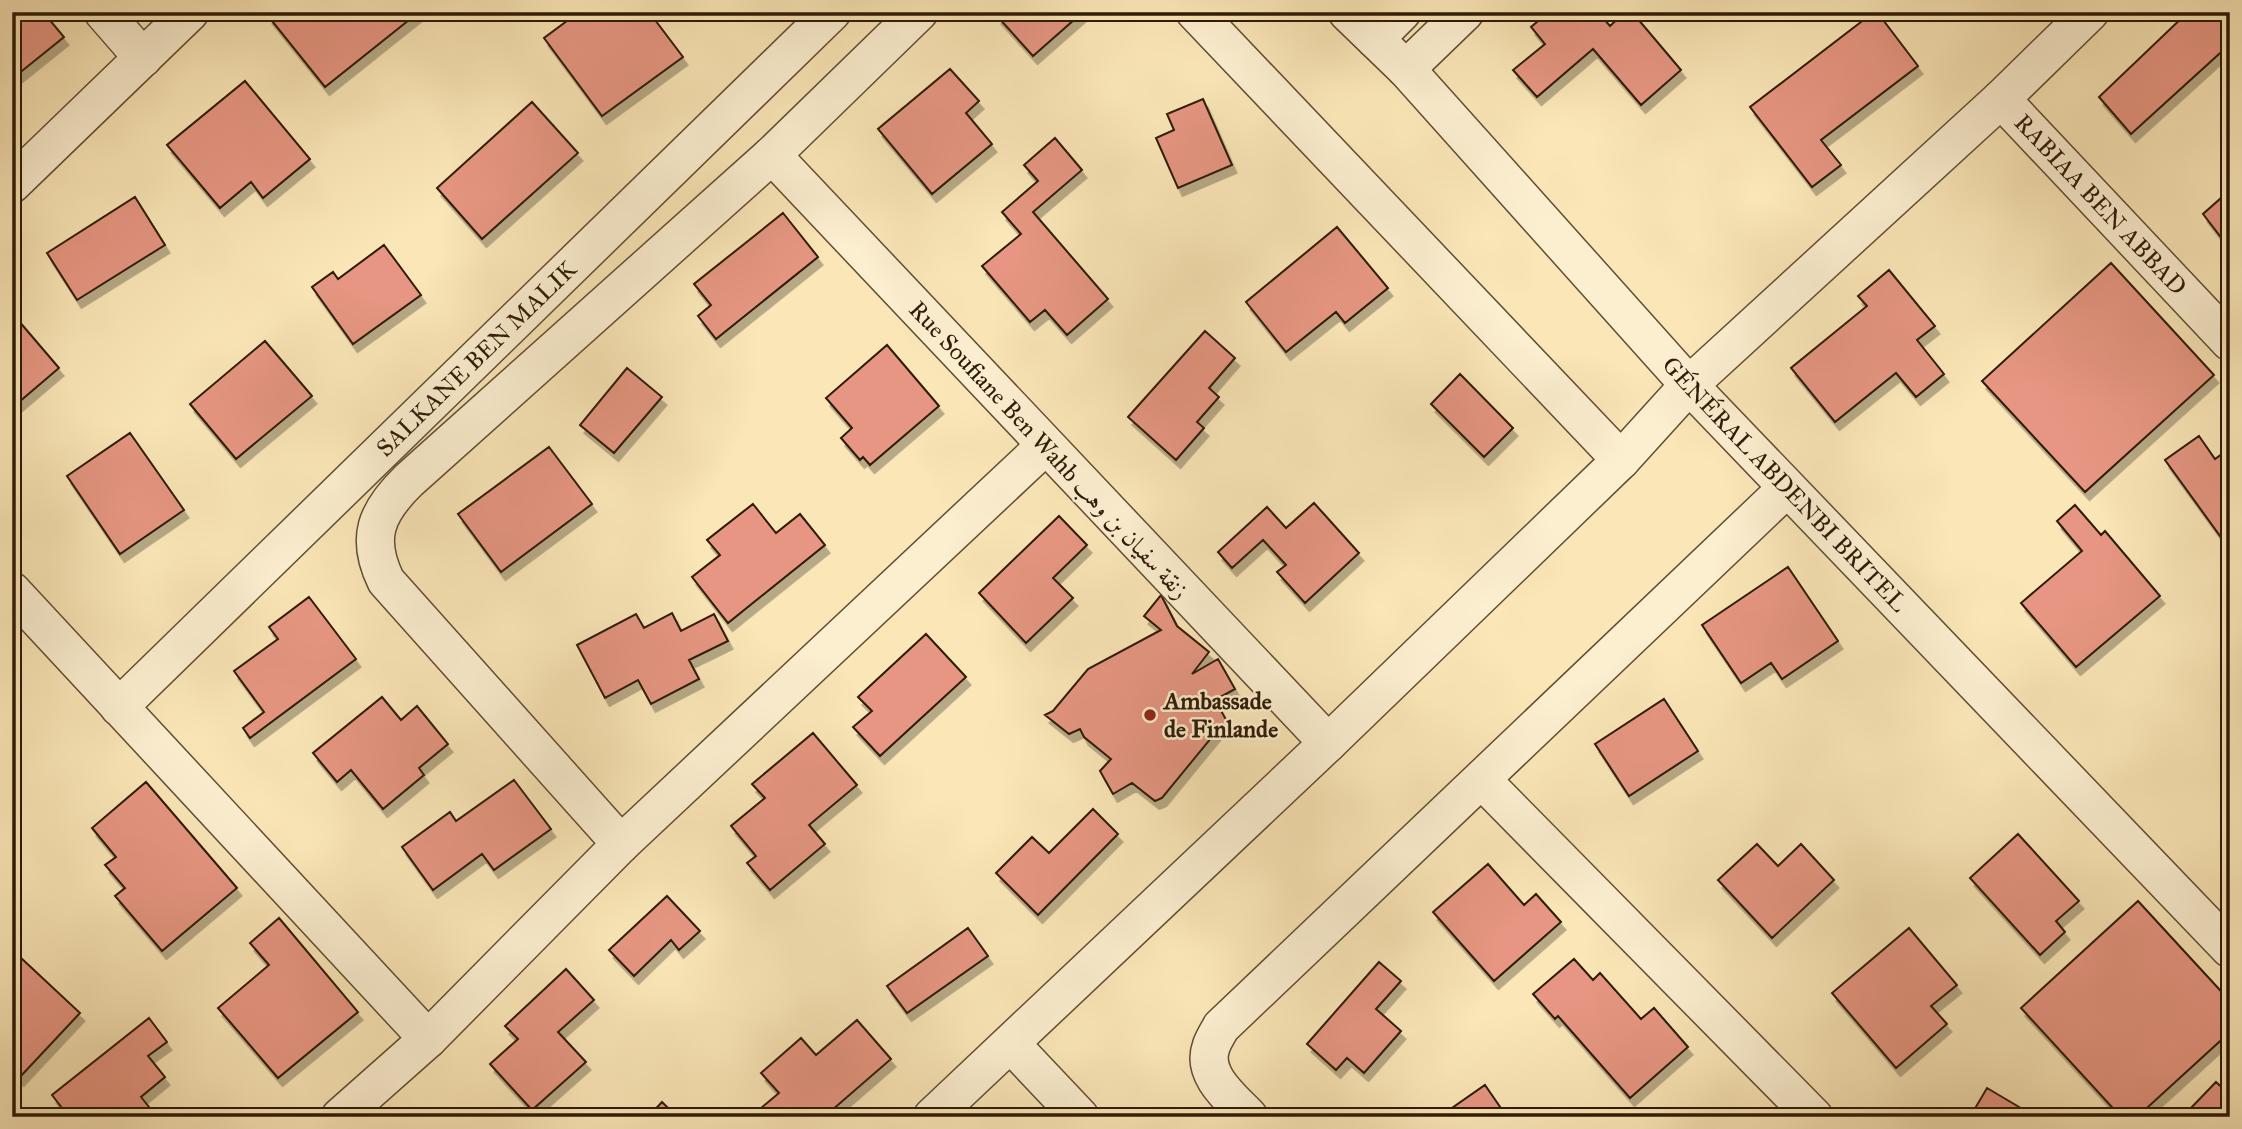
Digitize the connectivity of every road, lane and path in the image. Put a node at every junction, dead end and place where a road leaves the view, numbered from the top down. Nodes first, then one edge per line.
1 (103, 12) edge
2 (190, 12) edge
3 (832, 12) edge
4 (919, 12) edge
5 (1195, 12) edge
6 (1347, 12) edge
7 (1402, 12) edge
8 (1465, 12) edge
9 (2090, 12) edge
10 (1375, 39) junction
11 (143, 58) junction
12 (1406, 69) junction
13 (2001, 99) junction
14 (772, 155) junction
15 (12, 184) edge
16 (2230, 342) edge
17 (1689, 385) junction
18 (1045, 446) junction
19 (1621, 460) junction
20 (1787, 488) junction
21 (12, 591) edge
22 (120, 707) junction
23 (1328, 743) junction
24 (1482, 780) junction
25 (621, 844) junction
26 (2230, 949) edge
27 (428, 1039) junction
28 (1011, 1044) junction
29 (340, 1117) edge
30 (932, 1117) edge
31 (1080, 1117) edge
32 (1249, 1117) edge
33 (1814, 1117) edge

1 - 11 street
2 - 11 street
3 - 22 street, SALKANE BEN MALIK
4 - 14 street
5 - 19 street
6 - 10 street, GÉNÉRAL ABDENBI BRITEL
7 - 10 street
8 - 12 street
9 - 13 street
10 - 12 street, GÉNÉRAL ABDENBI BRITEL
11 - 15 street
12 - 17 street, GÉNÉRAL ABDENBI BRITEL
13 - 16 street, RABIAA BEN ABBAD
13 - 17 street
14 - 18 street, Rue Soufiane Ben Wahb زنقة سفيان بن وهب
14 - 25 street
17 - 19 street
17 - 20 street, GÉNÉRAL ABDENBI BRITEL
18 - 23 street, Rue Soufiane Ben Wahb زنقة سفيان بن وهب
18 - 25 street
19 - 23 street
20 - 24 street
20 - 26 street, GÉNÉRAL ABDENBI BRITEL
21 - 22 street
22 - 27 street
23 - 28 street
24 - 32 street
24 - 33 street
25 - 27 street
27 - 29 street
28 - 30 street
28 - 31 street

